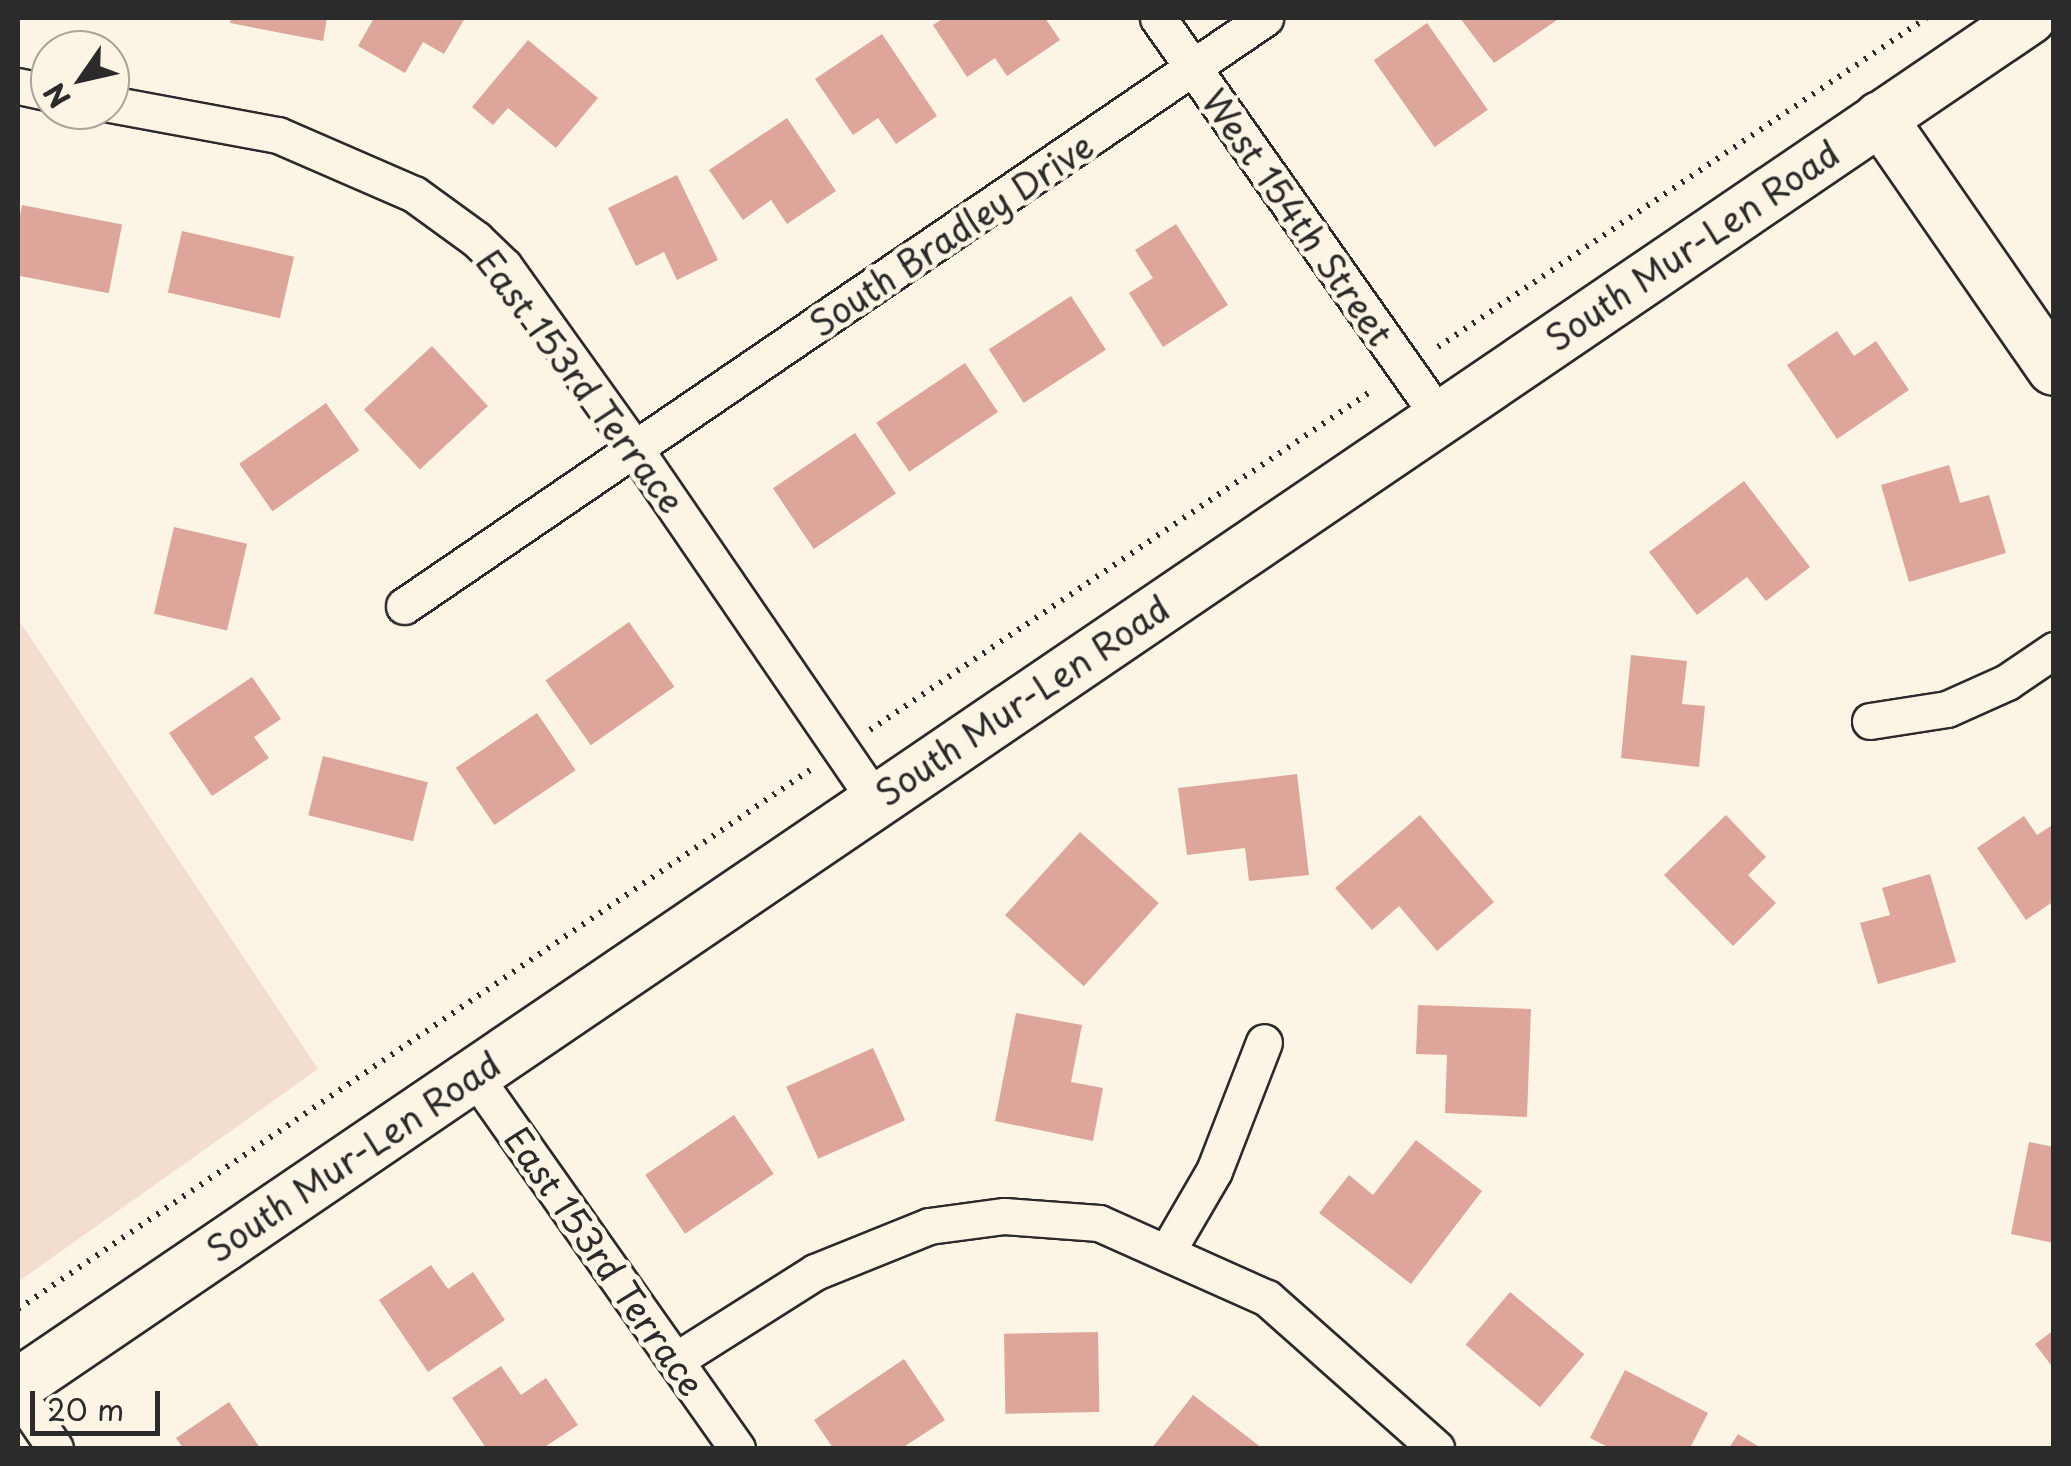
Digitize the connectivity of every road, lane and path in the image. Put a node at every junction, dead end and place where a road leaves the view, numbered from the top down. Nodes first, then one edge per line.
1 (1158, 18) edge
2 (1265, 18) edge
3 (1926, 18) edge
4 (2029, 18) edge
5 (1194, 70) junction
6 (130, 108) edge
7 (1880, 118) junction
8 (2054, 368) edge
9 (1405, 369) junction
10 (1439, 416) junction
11 (635, 448) junction
12 (404, 606) dead end
13 (2054, 650) edge
14 (1870, 721) dead end
15 (840, 750) junction
16 (875, 800) junction
17 (1264, 1042) dead end
18 (472, 1074) junction
19 (1168, 1250) junction
20 (18, 1309) edge
21 (676, 1360) junction
22 (18, 1385) edge
23 (18, 1394) edge
24 (55, 1448) edge
25 (737, 1448) edge
26 (1436, 1448) edge

1 - 5 street, West 154th Street
2 - 5 street, South Bradley Drive
3 - 9 path
4 - 7 main road, South Mur-Len Road
5 - 9 street, West 154th Street
5 - 11 street, South Bradley Drive
6 - 11 street, East 153rd Terrace
7 - 8 main road
7 - 10 main road, South Mur-Len Road
9 - 10 street, West 154th Street
9 - 15 path
10 - 16 main road, South Mur-Len Road
11 - 12 street, South Bradley Drive
11 - 15 street, East 153rd Terrace
13 - 14 street
15 - 16 street, East 153rd Terrace
15 - 20 path
16 - 18 main road, South Mur-Len Road
17 - 19 street
18 - 21 street, East 153rd Terrace
18 - 22 main road, South Mur-Len Road
19 - 21 street
19 - 26 street
21 - 25 street, East 153rd Terrace
23 - 24 street

